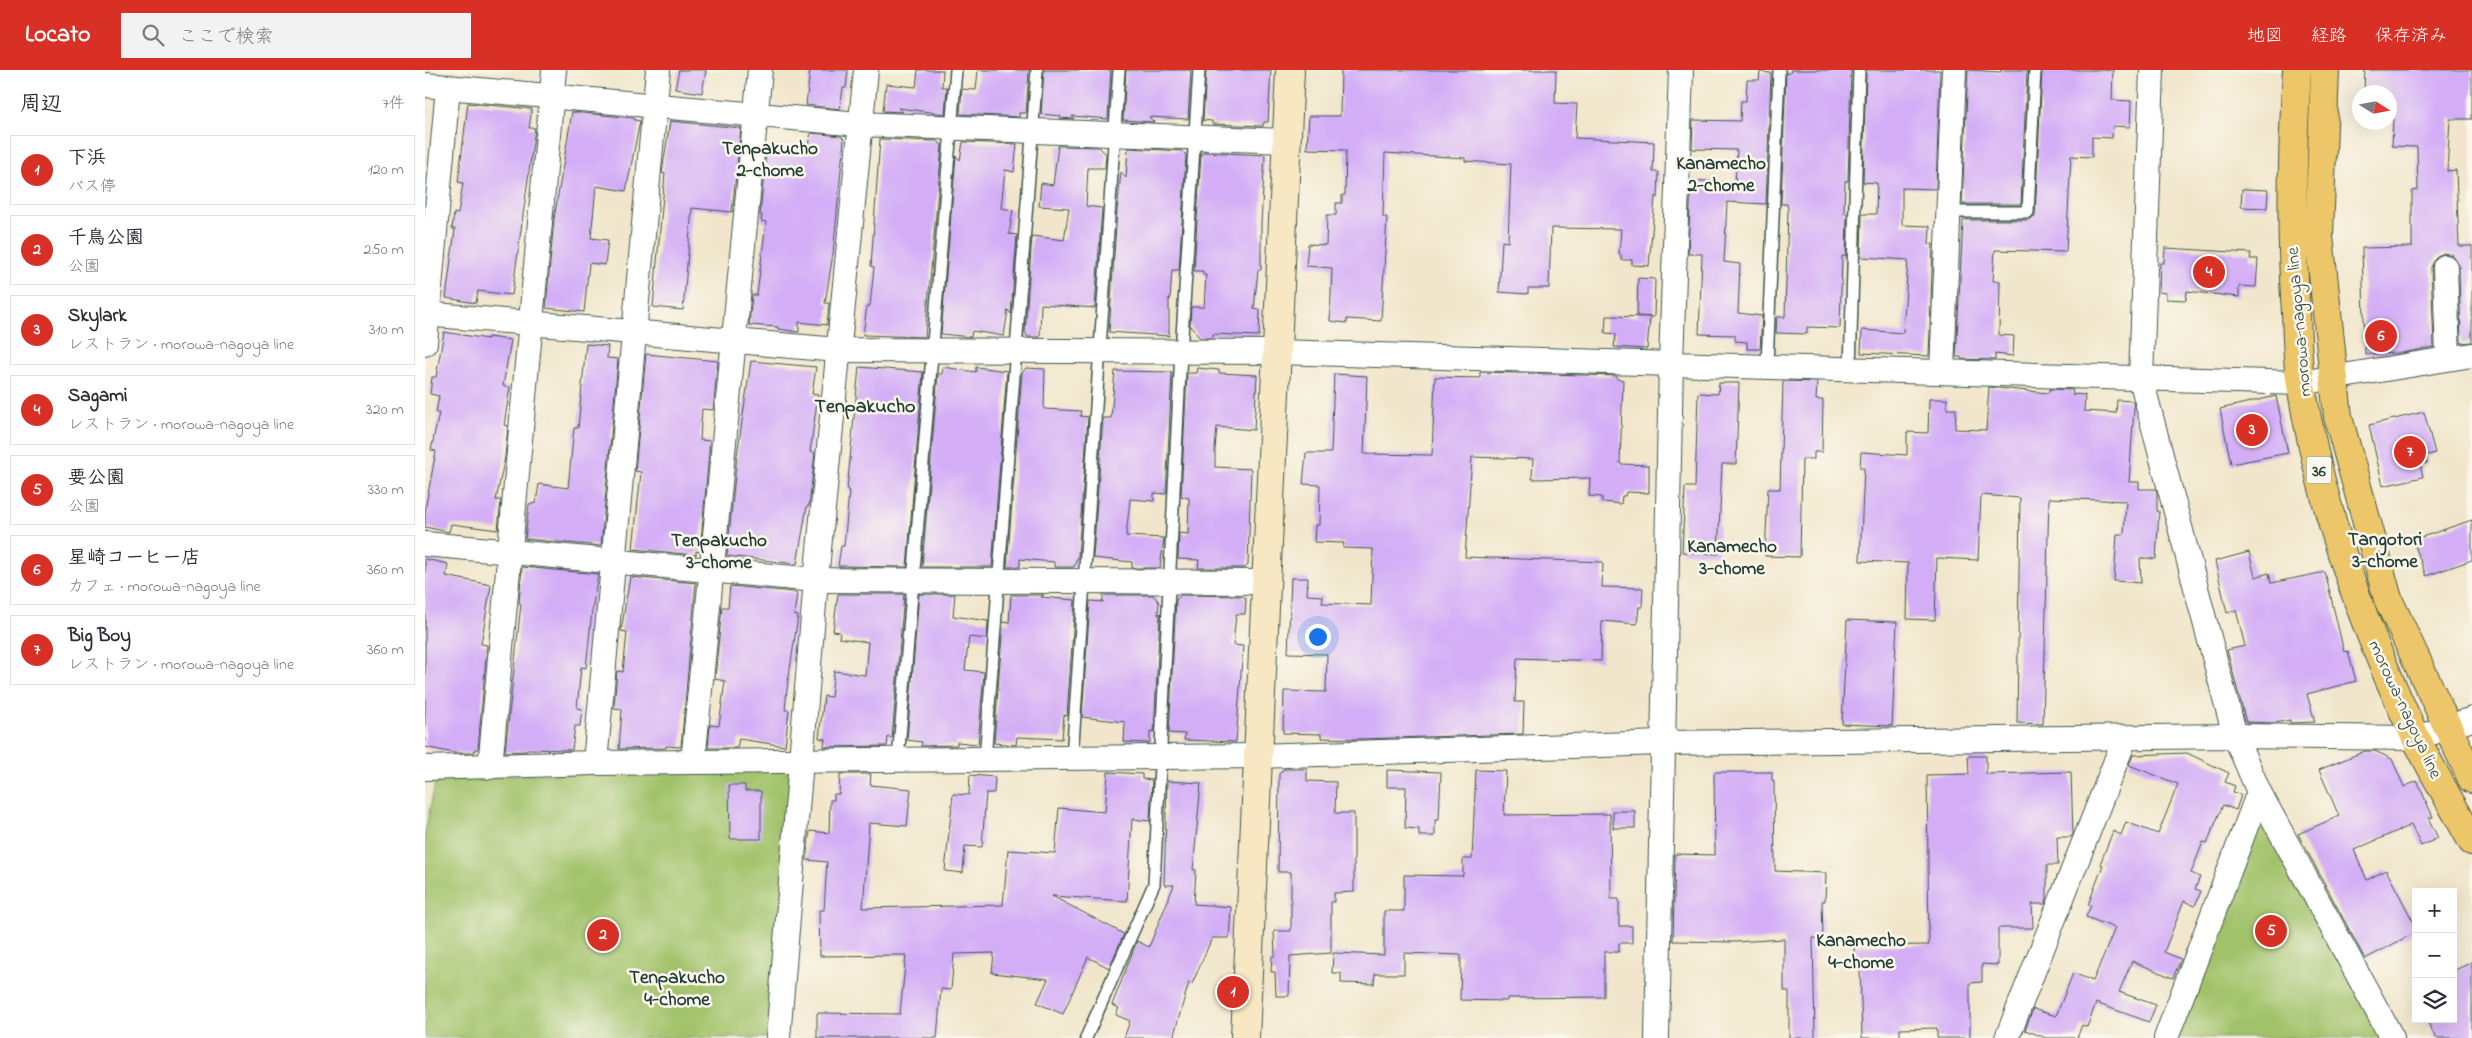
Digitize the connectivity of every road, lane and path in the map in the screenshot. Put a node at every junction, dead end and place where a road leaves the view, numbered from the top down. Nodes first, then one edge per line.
1 (554, 70) edge
2 (658, 70) edge
3 (760, 70) edge
4 (866, 70) edge
5 (956, 70) edge
6 (1037, 70) edge
7 (1119, 70) edge
8 (1199, 70) edge
9 (1289, 70) edge
10 (1681, 70) edge
11 (1779, 70) edge
12 (1859, 70) edge
13 (1954, 70) edge
14 (2035, 70) edge
15 (2152, 70) edge
16 (2297, 70) edge
17 (2325, 70) edge
18 (425, 85) edge
19 (449, 86) junction
20 (552, 95) junction
21 (655, 105) junction
22 (755, 114) junction
23 (859, 124) junction
24 (951, 127) junction
25 (1032, 130) junction
26 (1114, 134) junction
27 (1195, 137) junction
28 (1286, 141) junction
29 (1948, 212) junction
30 (2445, 267) dead end
31 (426, 314) edge
32 (531, 322) junction
33 (634, 332) junction
34 (733, 340) junction
35 (425, 343) edge
36 (838, 350) junction
37 (932, 351) junction
38 (1014, 351) junction
39 (1099, 352) junction
40 (1181, 352) junction
41 (1277, 352) junction
42 (2472, 355) edge
43 (2448, 358) junction
44 (1671, 363) junction
45 (1767, 366) junction
46 (1850, 369) junction
47 (1942, 372) junction
48 (2334, 378) junction
49 (2141, 379) junction
50 (2300, 384) junction
51 (425, 544) edge
52 (510, 552) junction
53 (613, 562) junction
54 (711, 570) junction
55 (816, 580) junction
56 (1084, 580) junction
57 (1169, 581) junction
58 (912, 582) junction
59 (998, 582) junction
60 (1266, 582) junction
61 (2460, 724) edge
62 (2235, 736) junction
63 (2125, 738) junction
64 (2417, 738) junction
65 (1662, 743) junction
66 (1258, 756) junction
67 (1159, 757) junction
68 (1072, 758) junction
69 (898, 760) junction
70 (985, 760) junction
71 (693, 762) junction
72 (802, 762) junction
73 (595, 764) junction
74 (490, 766) junction
75 (426, 772) edge
76 (2472, 779) edge
77 (2259, 792) junction
78 (2472, 841) edge
79 (778, 1038) edge
80 (1086, 1038) edge
81 (1245, 1038) edge
82 (1657, 1038) edge
83 (2007, 1038) edge
84 (2166, 1038) edge
85 (2392, 1038) edge

1 - 20 street
2 - 21 street
3 - 22 street
4 - 23 street
5 - 24 lane
6 - 25 lane
7 - 26 lane
8 - 27 lane
9 - 28 street
10 - 44 street
11 - 45 lane
12 - 46 lane
13 - 29 street
14 - 29 lane
15 - 49 street
16 - 50 main road, morowa-nagoya line / 36
17 - 48 main road, morowa-nagoya line / 36
18 - 19 street
19 - 20 street
19 - 31 street
20 - 21 street
20 - 32 street
21 - 22 street
21 - 33 street
22 - 23 street
22 - 34 street
23 - 24 street
23 - 36 street
24 - 25 street
24 - 37 lane
25 - 26 street
25 - 38 lane
26 - 27 street
26 - 39 lane
27 - 28 street
27 - 40 lane
28 - 41 street
29 - 47 street
30 - 43 street
31 - 32 street
31 - 35 street
32 - 33 street
32 - 52 street
33 - 34 street
33 - 53 street
34 - 36 street
34 - 54 street
36 - 37 street
36 - 55 street
37 - 38 street
37 - 58 lane
38 - 39 street
38 - 59 lane
39 - 40 street
39 - 56 lane
40 - 41 street
40 - 57 lane
41 - 44 street
41 - 60 street
42 - 43 street
43 - 48 street
44 - 45 street
44 - 65 street
45 - 46 street
46 - 47 street
47 - 49 street
48 - 50 street
48 - 61 main road, morowa-nagoya line / 36
49 - 50 street
49 - 62 street
50 - 64 main road, morowa-nagoya line / 36
51 - 52 street
52 - 53 street
52 - 74 street
53 - 54 street
53 - 73 street
54 - 55 street
54 - 71 street
55 - 58 street
55 - 72 street
56 - 57 street
56 - 59 street
56 - 68 lane
57 - 60 street
57 - 67 lane
58 - 59 street
58 - 69 lane
59 - 70 lane
60 - 66 street
61 - 64 street
61 - 76 main road, morowa-nagoya line / 36
62 - 63 street
62 - 64 street
62 - 77 street
63 - 65 street
63 - 83 street
64 - 78 main road, morowa-nagoya line / 36
65 - 66 street
65 - 82 street
66 - 67 street
66 - 81 street
67 - 68 street
67 - 80 lane
68 - 70 street
69 - 70 street
69 - 72 street
71 - 72 street
71 - 73 street
72 - 79 street
73 - 74 street
74 - 75 street
77 - 84 street
77 - 85 street

